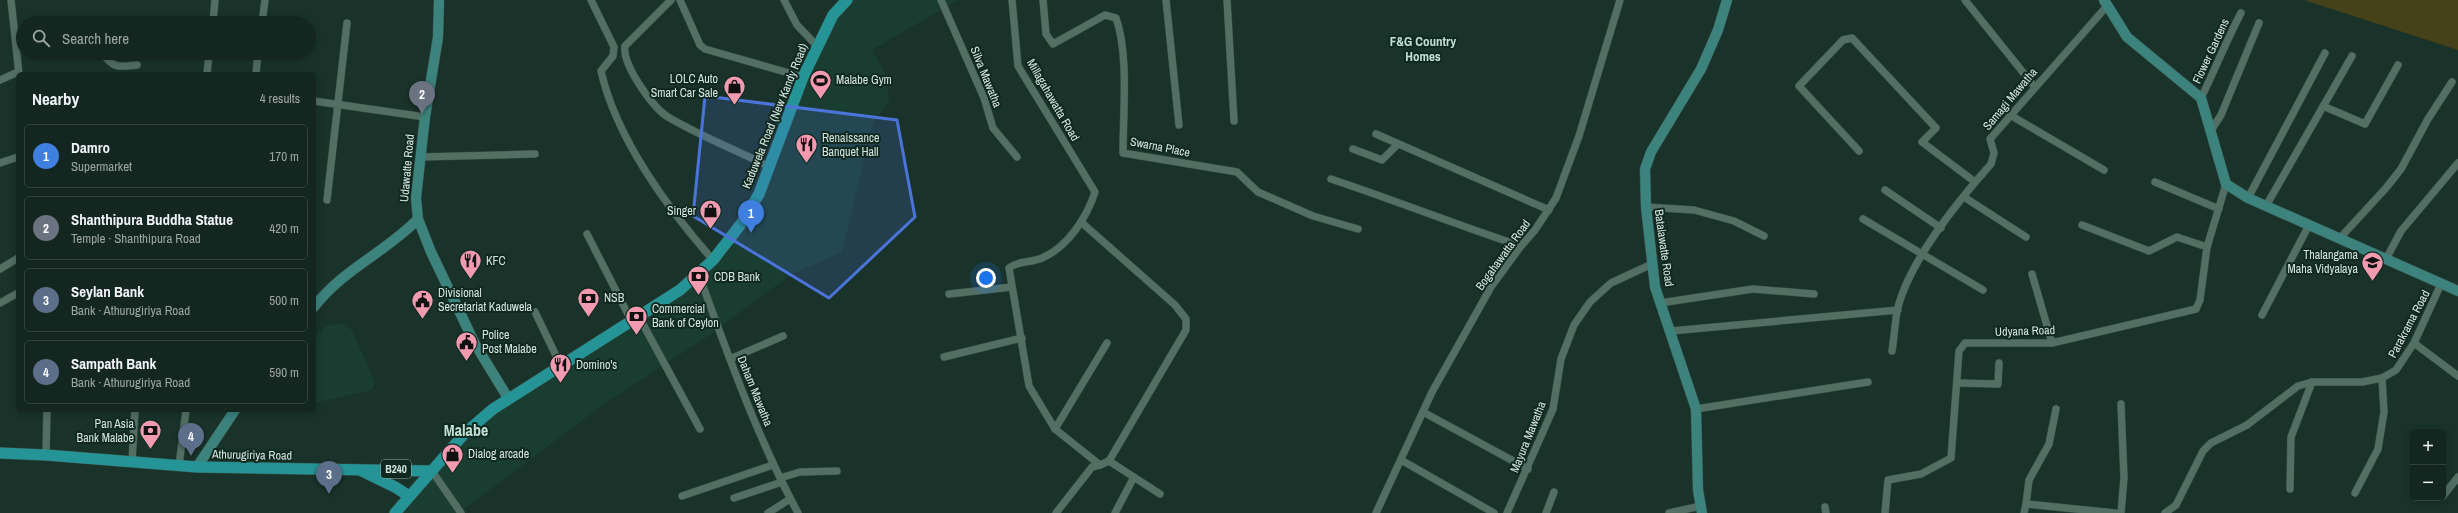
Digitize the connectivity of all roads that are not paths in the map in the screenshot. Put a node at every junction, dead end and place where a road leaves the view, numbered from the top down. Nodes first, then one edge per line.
1 (11, 0) edge
2 (215, 0) edge
3 (265, 0) edge
4 (439, 0) edge
5 (591, 0) edge
6 (671, 0) edge
7 (680, 0) edge
8 (784, 0) edge
9 (847, 0) edge
10 (941, 0) edge
11 (1012, 0) edge
12 (1043, 0) edge
13 (1166, 0) edge
14 (1227, 0) edge
15 (1620, 0) edge
16 (1727, 0) edge
17 (1965, 0) edge
18 (2105, 3) edge
19 (2242, 13) dead end
20 (214, 16) edge
21 (263, 16) edge
22 (2259, 22) dead end
23 (346, 23) dead end
24 (16, 32) edge
25 (817, 46) junction
26 (2325, 53) dead end
27 (2352, 56) dead end
28 (19, 60) edge
29 (107, 60) edge
30 (208, 60) edge
31 (257, 60) edge
32 (136, 65) dead end
33 (2398, 65) dead end
34 (18, 72) edge
35 (207, 72) edge
36 (256, 72) edge
37 (16, 74) edge
38 (803, 77) junction
39 (0, 80) edge
40 (2452, 82) dead end
41 (2034, 86) junction
42 (2201, 98) junction
43 (316, 101) edge
44 (338, 104) junction
45 (2322, 106) junction
46 (2010, 115) junction
47 (425, 117) junction
48 (1234, 121) dead end
49 (1179, 125) dead end
50 (2210, 132) junction
51 (1376, 134) dead end
52 (1398, 144) junction
53 (1353, 149) dead end
54 (1859, 151) dead end
55 (535, 154) dead end
56 (420, 157) junction
57 (1017, 157) dead end
58 (16, 158) edge
59 (0, 163) edge
60 (2458, 163) edge
61 (770, 167) junction
62 (2104, 170) dead end
63 (1331, 179) dead end
64 (1975, 182) junction
65 (2155, 182) dead end
66 (2226, 184) junction
67 (1885, 190) dead end
68 (1964, 197) junction
69 (2248, 198) junction
70 (327, 200) dead end
71 (2266, 206) junction
72 (1646, 207) junction
73 (2219, 209) junction
74 (1549, 210) junction
75 (1864, 218) dead end
76 (418, 219) junction
77 (1081, 222) junction
78 (2082, 225) dead end
79 (2309, 225) junction
80 (1941, 228) junction
81 (1358, 229) dead end
82 (586, 234) dead end
83 (1764, 236) dead end
84 (2026, 237) dead end
85 (2340, 238) junction
86 (1520, 246) junction
87 (2207, 247) junction
88 (1922, 255) junction
89 (16, 259) edge
90 (2386, 259) junction
91 (713, 260) junction
92 (1652, 264) junction
93 (0, 269) edge
94 (2032, 274) dead end
95 (699, 275) junction
96 (2441, 284) junction
97 (1012, 287) junction
98 (1983, 290) dead end
99 (2458, 291) edge
100 (16, 294) edge
101 (949, 294) dead end
102 (1814, 294) dead end
103 (0, 303) edge
104 (1660, 303) junction
105 (316, 304) edge
106 (1898, 310) junction
107 (535, 312) dead end
108 (2262, 315) dead end
109 (636, 320) junction
110 (1671, 331) junction
111 (783, 336) dead end
112 (1022, 338) junction
113 (1107, 343) dead end
114 (2052, 343) junction
115 (2414, 343) junction
116 (1892, 351) dead end
117 (944, 357) dead end
118 (730, 359) junction
119 (1999, 363) dead end
120 (561, 366) junction
121 (2458, 376) edge
122 (2382, 378) junction
123 (1868, 382) dead end
124 (2312, 382) junction
125 (1957, 384) junction
126 (508, 398) junction
127 (2121, 404) dead end
128 (1696, 409) junction
129 (2056, 409) dead end
130 (47, 412) edge
131 (135, 412) edge
132 (186, 412) edge
133 (234, 412) edge
134 (1423, 412) junction
135 (700, 429) dead end
136 (1055, 429) junction
137 (0, 453) edge
138 (46, 455) junction
139 (1401, 460) junction
140 (1109, 461) junction
141 (132, 462) junction
142 (773, 465) junction
143 (1100, 465) junction
144 (179, 466) junction
145 (197, 467) junction
146 (1528, 469) junction
147 (361, 470) junction
148 (432, 470) junction
149 (837, 471) dead end
150 (1134, 477) junction
151 (2458, 477) edge
152 (781, 480) junction
153 (2290, 489) dead end
154 (1554, 492) dead end
155 (2355, 493) dead end
156 (2446, 493) edge
157 (1160, 494) dead end
158 (409, 496) junction
159 (682, 496) dead end
160 (734, 498) dead end
161 (790, 499) junction
162 (2026, 504) junction
163 (2176, 506) junction
164 (1702, 509) edge
165 (2103, 512) edge
166 (395, 513) edge
167 (460, 513) edge
168 (768, 513) edge
169 (798, 513) edge
170 (1056, 513) edge
171 (1114, 513) edge
172 (1376, 513) edge
173 (1494, 513) edge
174 (1507, 513) edge
175 (1546, 513) edge
176 (1669, 513) edge
177 (1885, 513) edge
178 (2024, 513) edge
179 (2115, 513) edge
180 (2121, 513) edge
181 (2166, 513) edge
182 (2179, 513) edge

1 - 24 street
2 - 20 street
3 - 21 street
4 - 47 street, Udawatte Road
5 - 91 street
6 - 61 street
7 - 38 street
8 - 25 street
9 - 25 main road, Kaduwela Road (New Kandy Road) / B240
10 - 57 street, Silva Mawatha
11 - 77 street, Millagahawatta Road
12 - 81 street, Swarna Place
13 - 49 street
14 - 48 street
15 - 74 street, Bogahawatta Road
16 - 72 street, Batalawatte Road
17 - 41 street
18 - 41 street, Samagi Mawatha
18 - 42 street
19 - 42 street, Flower Gardens
22 - 50 street
23 - 44 street
25 - 38 main road, Kaduwela Road (New Kandy Road) / B240
26 - 69 street
27 - 45 street
28 - 34 street
29 - 32 street
30 - 35 street
31 - 36 street
33 - 45 street
37 - 39 street
38 - 61 main road, Kaduwela Road (New Kandy Road) / B240
40 - 85 street
41 - 46 street, Samagi Mawatha
42 - 50 street
43 - 44 street
44 - 47 street
44 - 70 street
45 - 71 street
46 - 62 street
46 - 64 street, Samagi Mawatha
47 - 56 street, Udawatte Road
50 - 66 street
51 - 52 street
52 - 53 street
52 - 74 street
54 - 64 street
55 - 56 street
56 - 76 street, Udawatte Road
58 - 59 street
60 - 90 street
61 - 91 main road, Kaduwela Road (New Kandy Road) / B240
63 - 86 street
64 - 68 street, Samagi Mawatha
65 - 73 street
66 - 69 street
66 - 73 street, Udyana Road
67 - 80 street
68 - 80 street, Samagi Mawatha
68 - 84 street
69 - 71 street
71 - 79 street
72 - 83 street
72 - 92 street, Batalawatte Road
73 - 87 street, Udyana Road
74 - 86 street, Bogahawatta Road
75 - 88 street
76 - 105 street, Udawatte Road
76 - 126 street, Udawatte Road
77 - 97 street
77 - 140 street
78 - 87 street
79 - 85 street
79 - 108 street
80 - 88 street, Samagi Mawatha
82 - 109 street
85 - 90 street
86 - 134 street, Bogahawatta Road
87 - 114 street, Udyana Road
88 - 98 street
88 - 106 street, Samagi Mawatha
89 - 93 street
90 - 96 street
91 - 95 main road, Kaduwela Road (New Kandy Road) / B240
92 - 104 street, Batalawatte Road
92 - 146 street, Mayura Mawatha
94 - 114 street
95 - 109 main road, Kaduwela Road (New Kandy Road) / B240
95 - 118 street, Daham Mawatha
96 - 99 street
96 - 115 street, Parakrama Road
97 - 101 street
97 - 112 street
100 - 103 street
102 - 104 street
104 - 110 street, Batalawatte Road
106 - 110 street
106 - 116 street, Samagi Mawatha
107 - 120 street
109 - 120 main road, Kaduwela Road (New Kandy Road) / B240
109 - 135 street
110 - 128 street, Batalawatte Road
111 - 118 street
112 - 117 street
112 - 136 street
113 - 136 street
114 - 125 street, Udyana Road
115 - 121 street
115 - 122 street, Parakrama Road
118 - 142 street, Daham Mawatha
119 - 125 street
120 - 126 main road, Kaduwela Road (New Kandy Road) / B240
122 - 124 street, Parakrama Road
122 - 155 street
123 - 128 street
124 - 153 street
124 - 163 street, Parakrama Road
125 - 177 street, Udyana Road
126 - 148 main road, Kaduwela Road (New Kandy Road) / B240
127 - 180 street
128 - 164 street, Batalawatte Road
129 - 162 street
130 - 138 street
131 - 141 street
132 - 144 street
133 - 145 street
134 - 139 street, Bogahawatta Road
134 - 146 street
136 - 143 street
137 - 138 main road, Athurugiriya Road / B240
138 - 141 main road, Athurugiriya Road / B240
139 - 172 street, Bogahawatta Road
139 - 173 street
140 - 143 street
140 - 150 street
141 - 144 main road, Athurugiriya Road / B240
142 - 152 street, Daham Mawatha
142 - 159 street
143 - 170 street
144 - 145 main road, Athurugiriya Road / B240
145 - 147 main road, Athurugiriya Road / B240
146 - 174 street, Mayura Mawatha
147 - 148 main road, Athurugiriya Road / B240
147 - 158 main road, Athurugiriya Road / B240
148 - 158 main road, Kaduwela Road (New Kandy Road) / B240
148 - 167 street
149 - 152 street
150 - 157 street
150 - 171 street
151 - 156 street
152 - 160 street
152 - 161 street, Daham Mawatha
154 - 175 street
158 - 166 main road, Kaduwela Road (New Kandy Road)
161 - 168 street
161 - 169 street, Daham Mawatha
162 - 165 street
162 - 178 street
163 - 181 street, Parakrama Road
163 - 182 street
164 - 176 street
165 - 179 street

